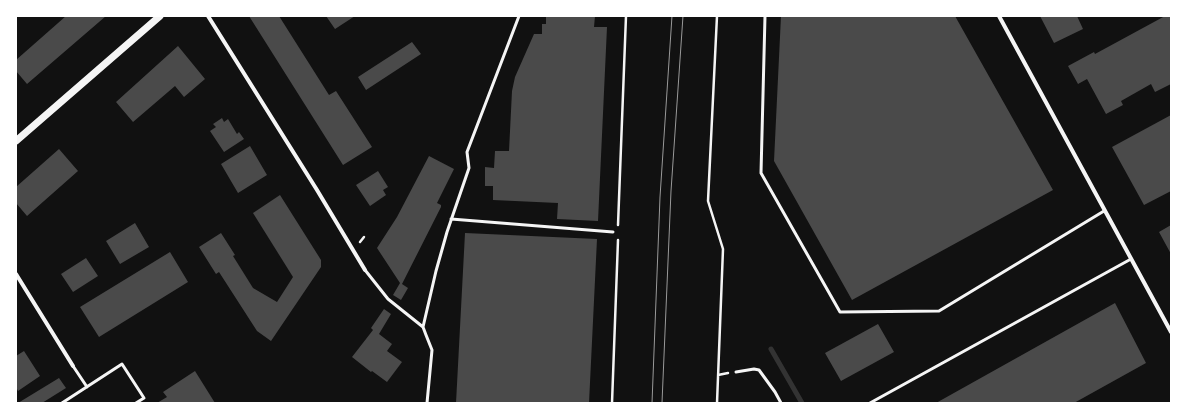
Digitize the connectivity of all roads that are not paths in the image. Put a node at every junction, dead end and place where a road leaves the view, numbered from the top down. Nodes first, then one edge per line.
1 (160, 16) edge
2 (208, 16) edge
3 (519, 16) edge
4 (766, 16) edge
5 (999, 16) edge
6 (16, 141) edge
7 (1104, 210) junction
8 (451, 219) junction
9 (613, 232) dead end
10 (1131, 259) junction
11 (366, 271) joint
12 (16, 274) edge
13 (423, 328) junction
14 (1171, 332) edge
15 (73, 366) joint
16 (736, 372) dead end
17 (87, 387) junction
18 (62, 403) edge
19 (136, 403) edge
20 (427, 403) edge
21 (781, 403) edge
22 (870, 403) edge

1 - 6 street
2 - 11 street
3 - 8 lane
4 - 7 lane
5 - 7 street
7 - 10 street
8 - 9 lane
8 - 13 lane
10 - 14 street
10 - 22 lane
11 - 13 lane
12 - 15 street
13 - 20 lane
15 - 17 lane
16 - 21 lane
17 - 18 lane
17 - 19 lane

